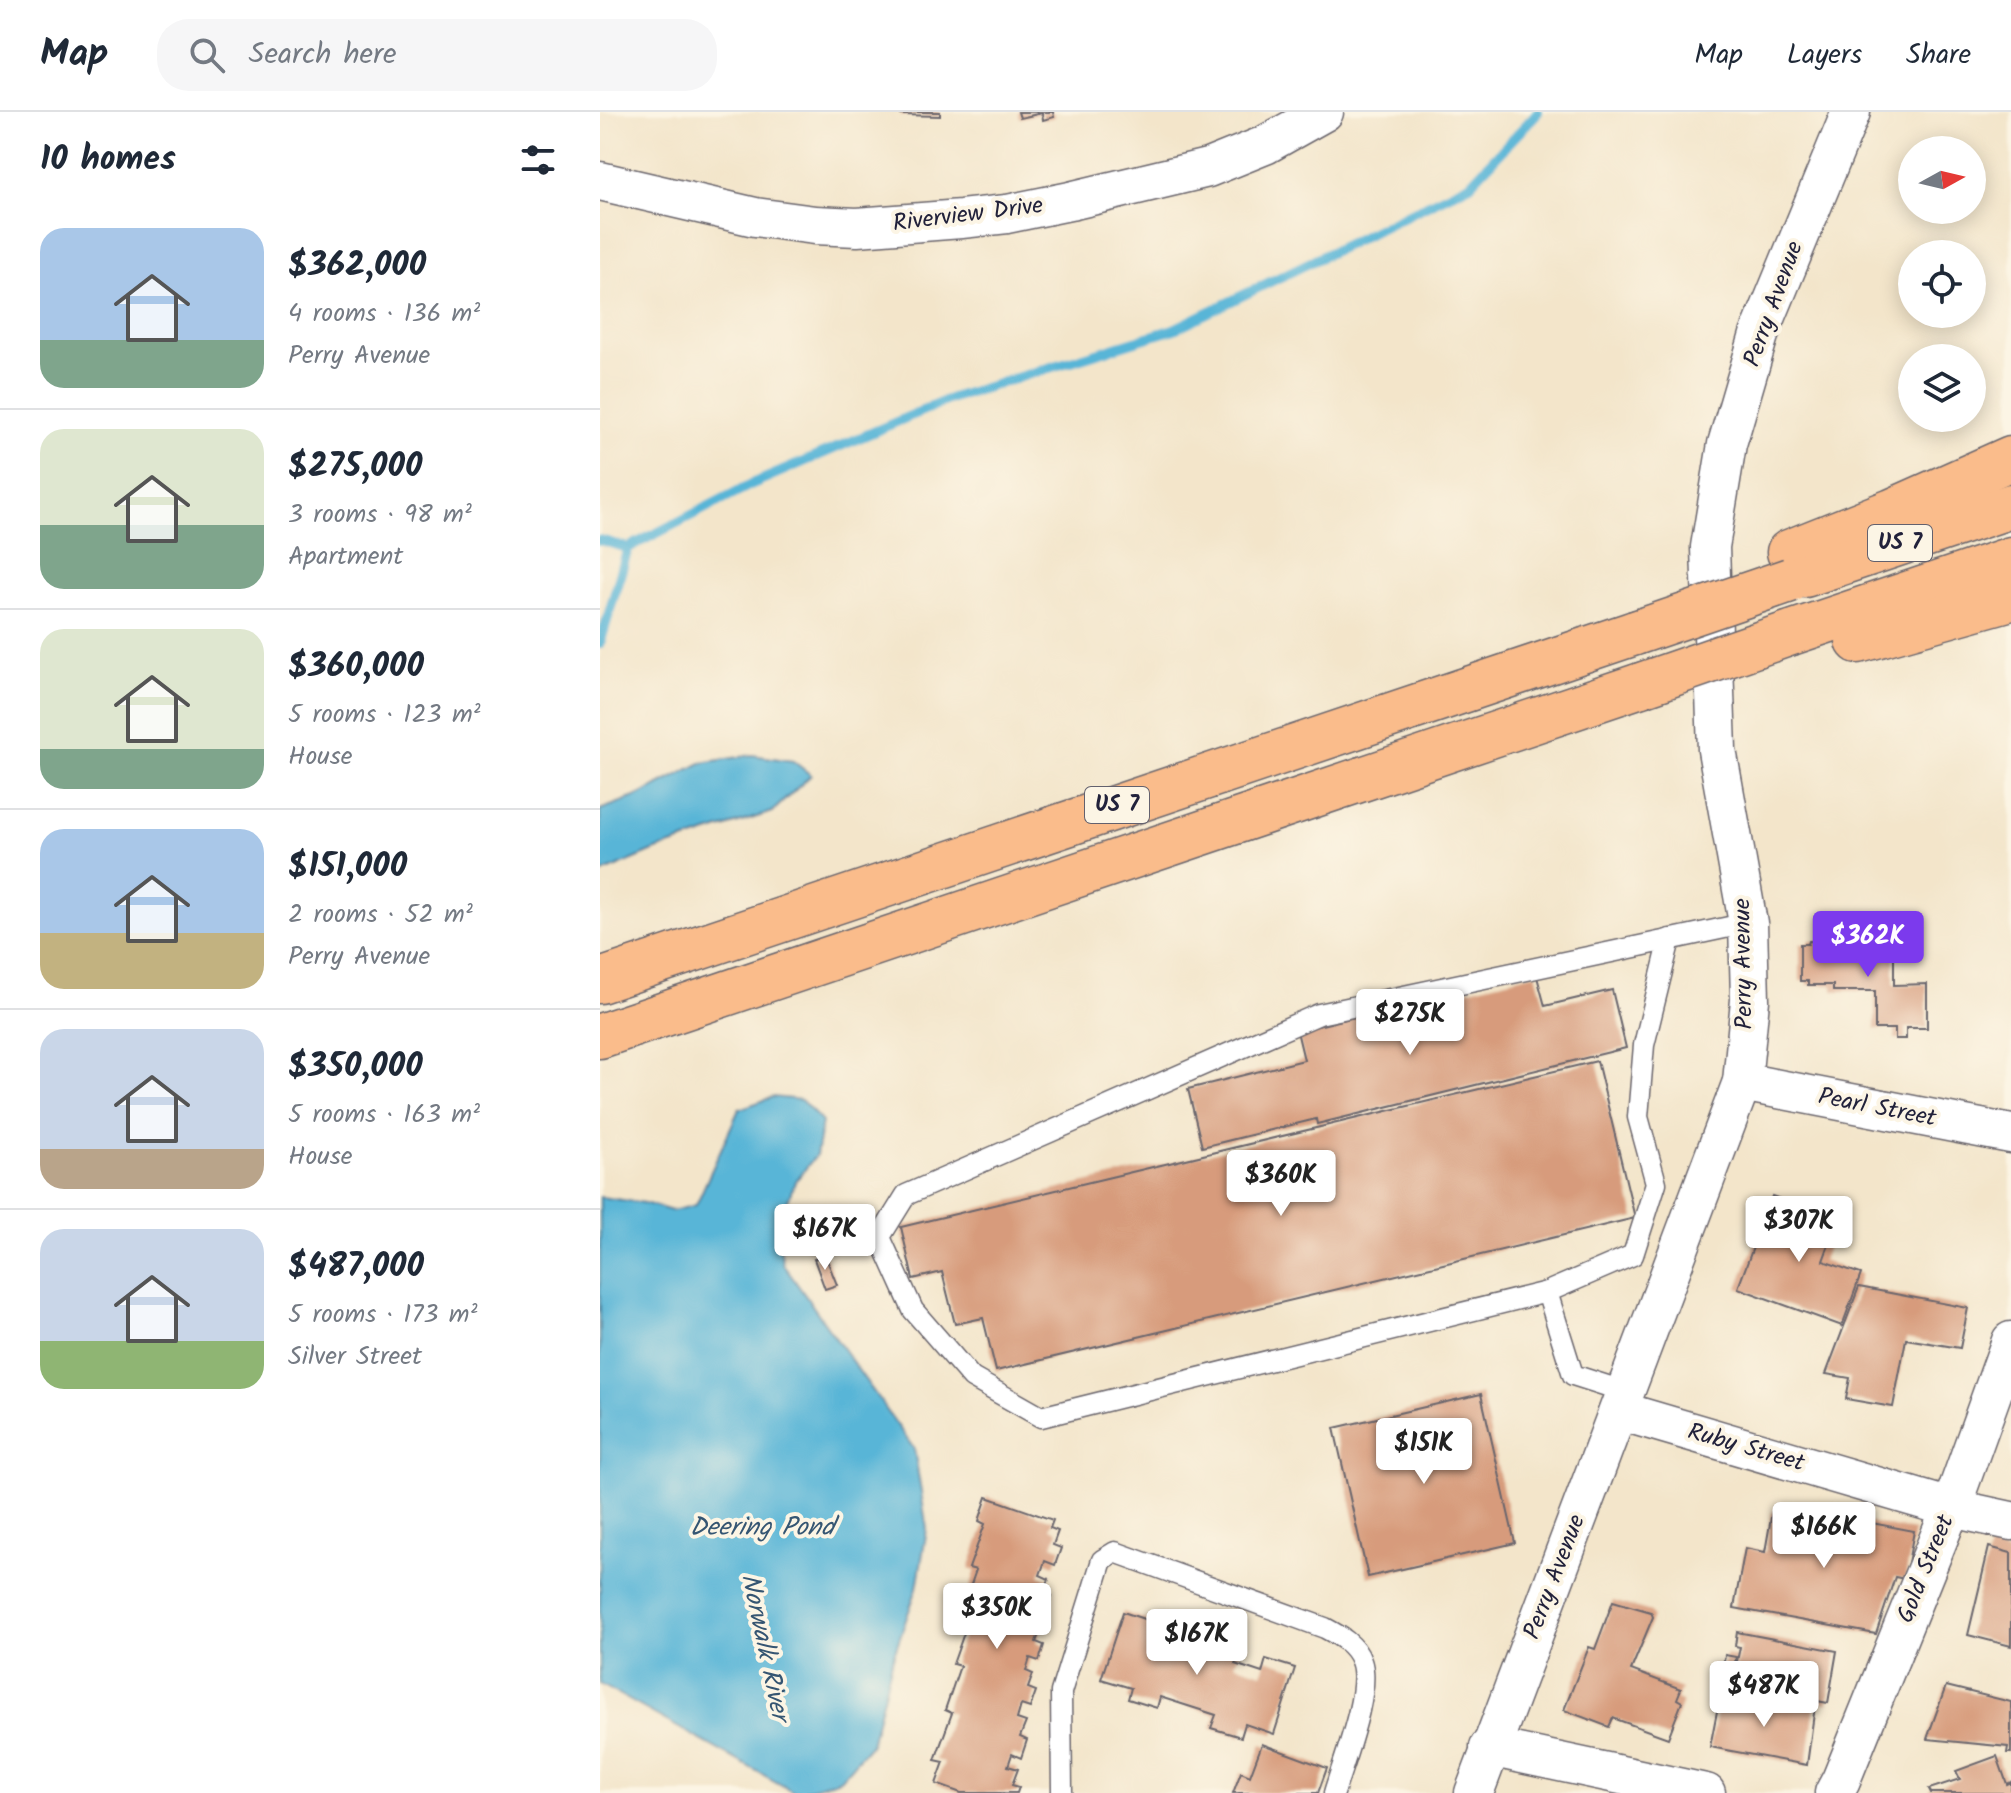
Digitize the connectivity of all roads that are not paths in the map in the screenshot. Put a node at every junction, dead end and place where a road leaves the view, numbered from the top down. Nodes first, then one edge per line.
1 (1324, 112) edge
2 (1851, 112) edge
3 (600, 181) edge
4 (2011, 458) edge
5 (2011, 506) edge
6 (2011, 559) edge
7 (1789, 566) junction
8 (2011, 598) edge
9 (1791, 648) junction
10 (1748, 923) junction
11 (1670, 939) junction
12 (600, 981) edge
13 (600, 1036) edge
14 (1742, 1082) junction
15 (2011, 1134) edge
16 (1547, 1292) junction
17 (2011, 1341) edge
18 (1623, 1402) junction
19 (1951, 1508) junction
20 (2011, 1521) edge
21 (1489, 1747) junction
22 (1062, 1793) edge
23 (1334, 1793) edge
24 (1474, 1793) edge
25 (1706, 1793) edge
26 (1834, 1793) edge

1 - 3 street, Riverview Drive
2 - 10 street, Perry Avenue
4 - 7 highway
5 - 7 highway, US 7
6 - 9 highway, US 7
7 - 12 highway, US 7, bridge
8 - 9 highway
9 - 13 highway, US 7
10 - 11 lane
10 - 14 street, Perry Avenue
11 - 16 lane
11 - 16 lane
14 - 15 street, Pearl Street
14 - 18 street, Perry Avenue
16 - 18 lane
17 - 19 street, Gold Street
18 - 19 street, Ruby Street
18 - 21 street, Perry Avenue
19 - 20 street, Ruby Street
19 - 26 street, Gold Street
21 - 24 street, Perry Avenue
21 - 25 street
22 - 23 lane

